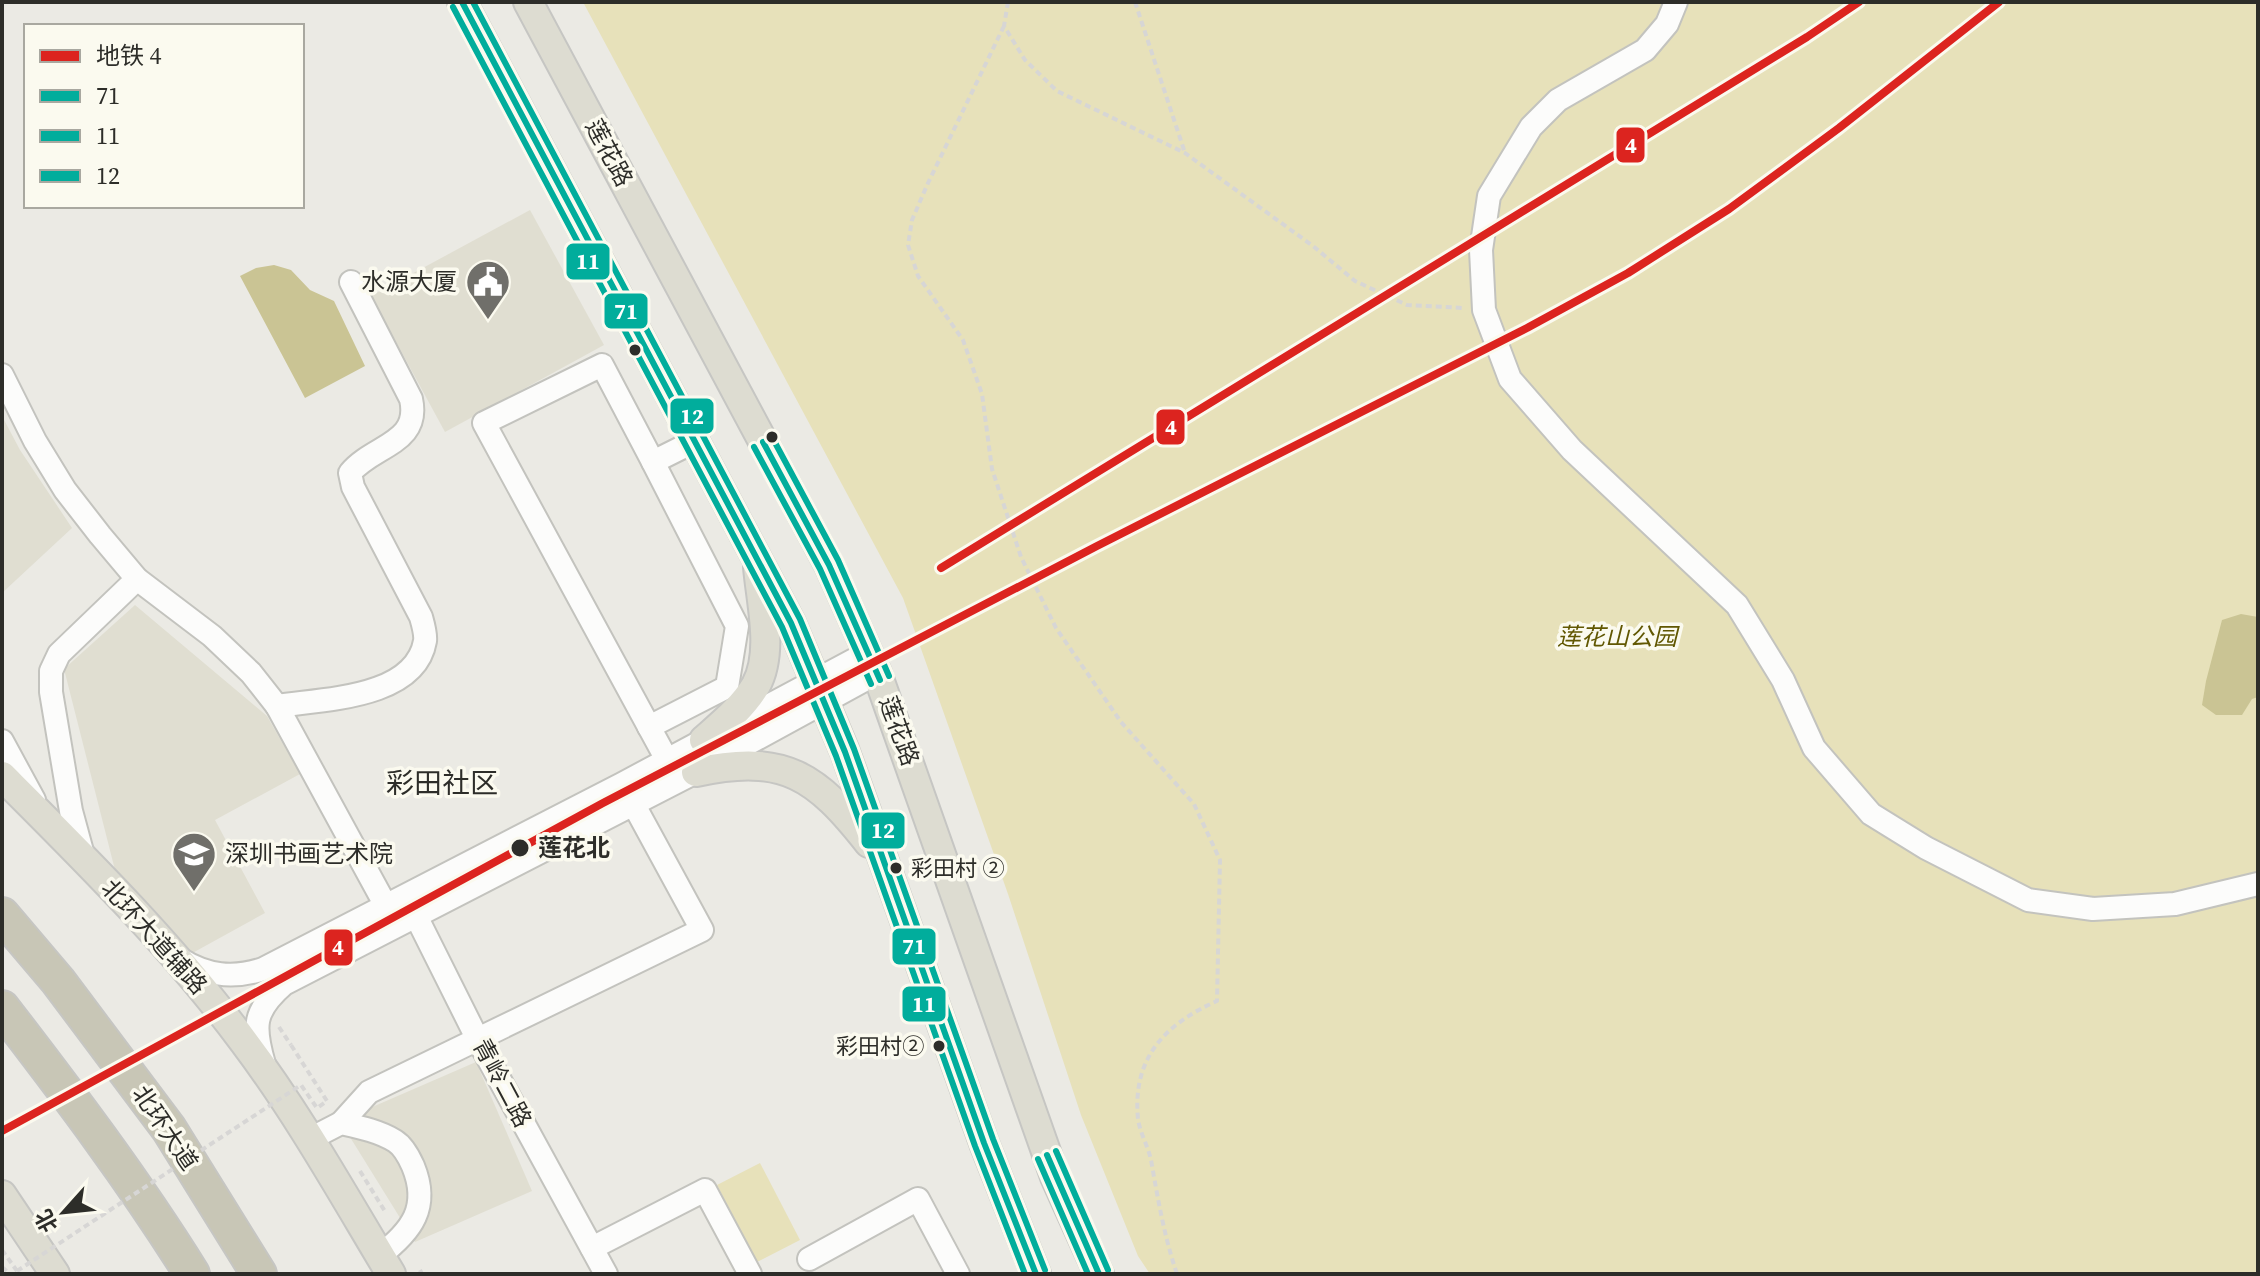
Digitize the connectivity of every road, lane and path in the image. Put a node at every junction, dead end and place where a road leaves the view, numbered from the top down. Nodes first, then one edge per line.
1 (462, 2) edge
2 (528, 2) edge
3 (1008, 2) edge
4 (1135, 2) edge
5 (1676, 2) edge
6 (1004, 26) junction
7 (1185, 153) junction
8 (351, 282) dead end
9 (1484, 310) junction
10 (2, 375) edge
11 (695, 441) junction
12 (653, 462) junction
13 (757, 555) junction
14 (137, 579) junction
15 (873, 662) junction
16 (821, 690) junction
17 (277, 706) junction
18 (649, 727) junction
19 (704, 740) junction
20 (2, 741) edge
21 (667, 760) junction
22 (696, 772) junction
23 (2, 776) edge
24 (622, 784) junction
25 (633, 804) junction
26 (44, 818) junction
27 (881, 857) junction
28 (84, 860) junction
29 (2258, 884) edge
30 (386, 906) junction
31 (2, 915) edge
32 (416, 916) junction
33 (169, 952) junction
34 (2, 1008) edge
35 (273, 1018) dead end
36 (280, 1029) junction
37 (478, 1040) junction
38 (278, 1045) dead end
39 (296, 1071) dead end
40 (266, 1073) junction
41 (332, 1117) junction
42 (310, 1139) junction
43 (356, 1165) dead end
44 (2, 1195) edge
45 (386, 1213) dead end
46 (2, 1222) edge
47 (592, 1248) junction
48 (2, 1250) edge
49 (809, 1259) dead end
50 (385, 1265) edge
51 (55, 1273) edge
52 (192, 1274) edge
53 (259, 1274) edge
54 (606, 1274) edge
55 (750, 1274) edge
56 (958, 1274) edge
57 (1036, 1274) edge
58 (1099, 1274) edge
59 (1177, 1274) edge

1 - 11 main road
2 - 15 main road, 莲花路
3 - 6 path
4 - 7 path
5 - 9 street
6 - 7 path
6 - 59 path
7 - 9 path
8 - 17 street
9 - 29 street
10 - 14 street
11 - 12 street
11 - 13 main road
12 - 18 street
12 - 18 street
13 - 16 main road
13 - 19 main road
14 - 17 street
14 - 28 street
15 - 16 street
15 - 58 main road, 莲花路
16 - 19 street
16 - 22 street
16 - 27 main road
17 - 30 street
18 - 21 street
19 - 21 street
20 - 26 street
21 - 24 street
22 - 25 street
22 - 27 main road
23 - 26 main road, 北环大道辅路
24 - 25 street
24 - 30 street
25 - 32 street
25 - 37 street
26 - 28 main road, 北环大道辅路
27 - 57 main road
28 - 33 main road, 北环大道辅路
30 - 33 street
31 - 53 highway, 北环大道
32 - 37 street, 青岭二路
32 - 40 street
33 - 40 main road, 北环大道辅路
34 - 52 highway
35 - 36 path
36 - 38 path
36 - 48 path, bridge
37 - 41 street
37 - 47 street, 青岭二路
39 - 41 path
40 - 42 main road, 北环大道辅路
41 - 42 street
41 - 50 street
42 - 50 main road, 北环大道辅路
43 - 45 path
44 - 51 main road
46 - 51 main road
47 - 54 street, 青岭二路
47 - 55 street
49 - 56 street

